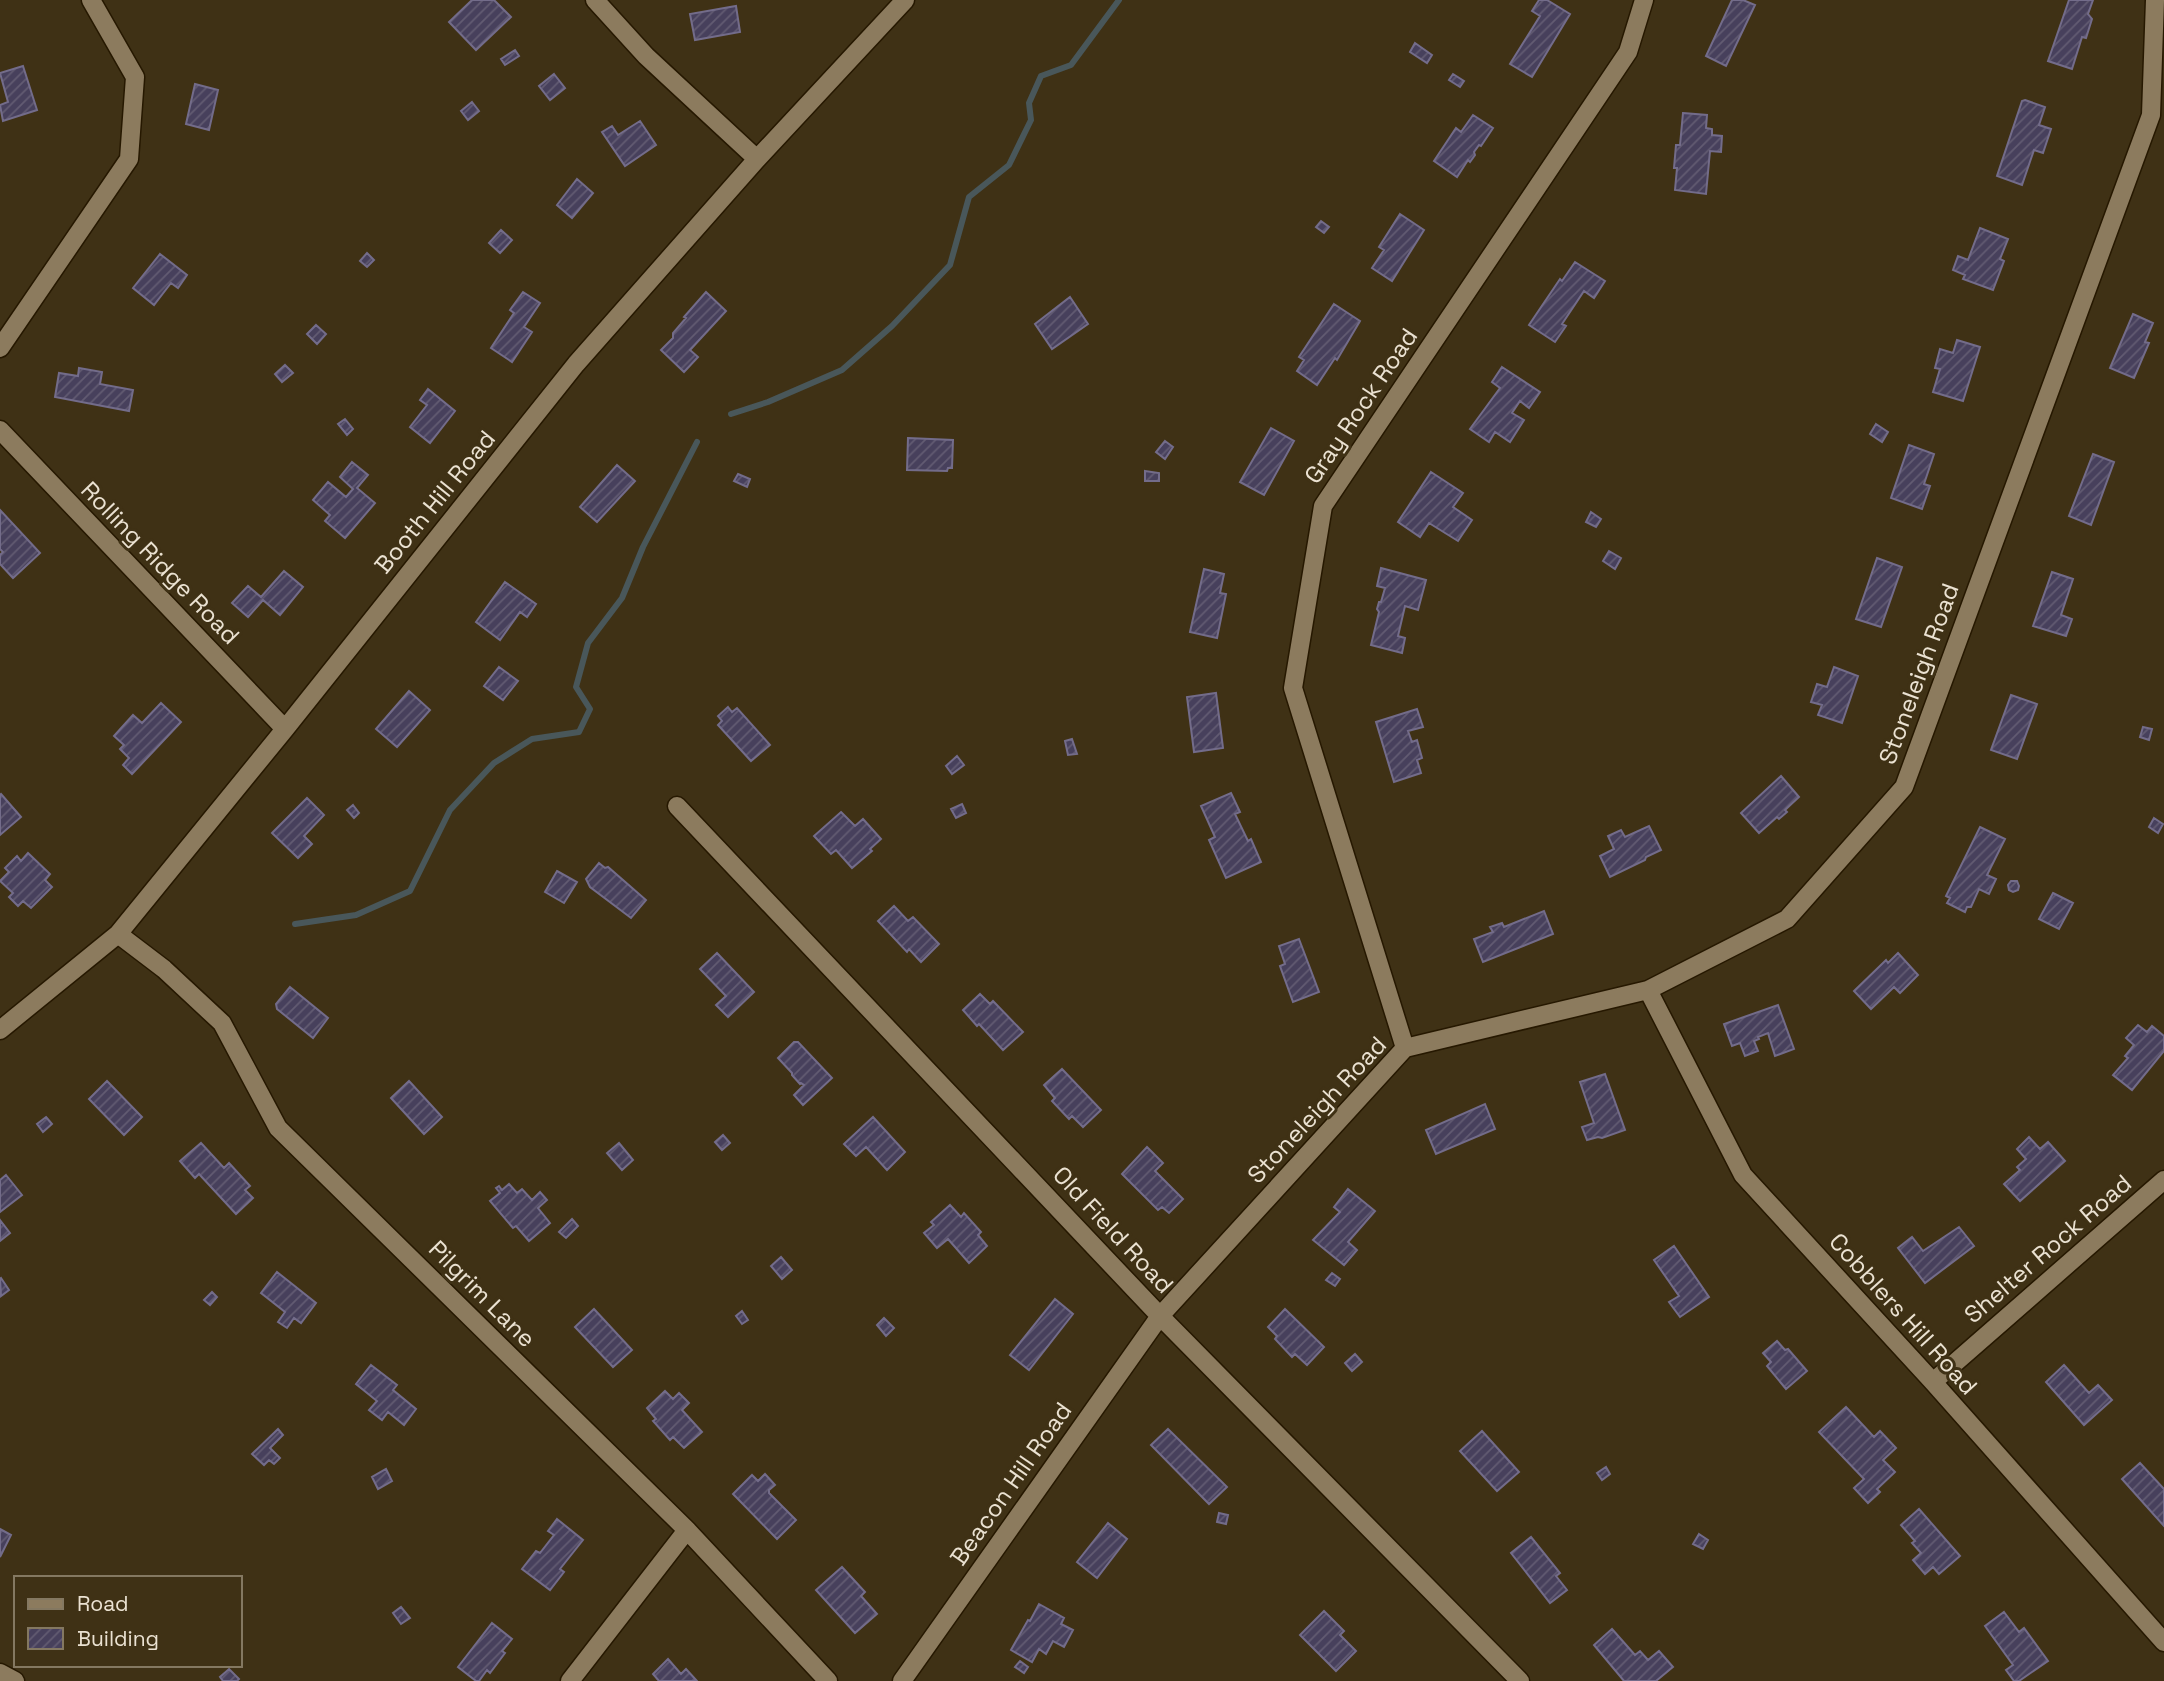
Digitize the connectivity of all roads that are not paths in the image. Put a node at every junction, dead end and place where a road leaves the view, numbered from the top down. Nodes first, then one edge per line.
1 (91, 0) edge
2 (595, 0) edge
3 (905, 0) edge
4 (1644, 0) edge
5 (2155, 0) edge
6 (2157, 117) edge
7 (757, 159) junction
8 (0, 348) edge
9 (0, 430) edge
10 (285, 729) junction
11 (677, 806) dead end
12 (118, 934) junction
13 (1648, 990) junction
14 (0, 1030) edge
15 (1405, 1048) junction
16 (2164, 1180) edge
17 (1160, 1316) junction
18 (1933, 1382) junction
19 (687, 1530) junction
20 (2164, 1642) edge
21 (0, 1673) edge
22 (15, 1681) edge
23 (570, 1681) edge
24 (828, 1681) edge
25 (902, 1681) edge
26 (1520, 1681) edge

1 - 8 street
2 - 7 street
3 - 7 street, Booth Hill Road
4 - 15 street, Gray Rock Road
5 - 6 street, Stoneleigh Road
6 - 13 street, Stoneleigh Road
7 - 10 street, Booth Hill Road
9 - 10 street, Rolling Ridge Road
10 - 12 street, Booth Hill Road
11 - 17 street, Old Field Road
12 - 14 street, Booth Hill Road
12 - 19 street, Pilgrim Lane
13 - 15 street, Stoneleigh Road
13 - 18 street, Cobblers Hill Road
15 - 17 street, Stoneleigh Road
16 - 18 street, Shelter Rock Road
17 - 25 street, Beacon Hill Road
17 - 26 street, Old Field Road
18 - 20 street, Cobblers Hill Road
19 - 23 street
19 - 24 street, Pilgrim Lane
21 - 22 street

